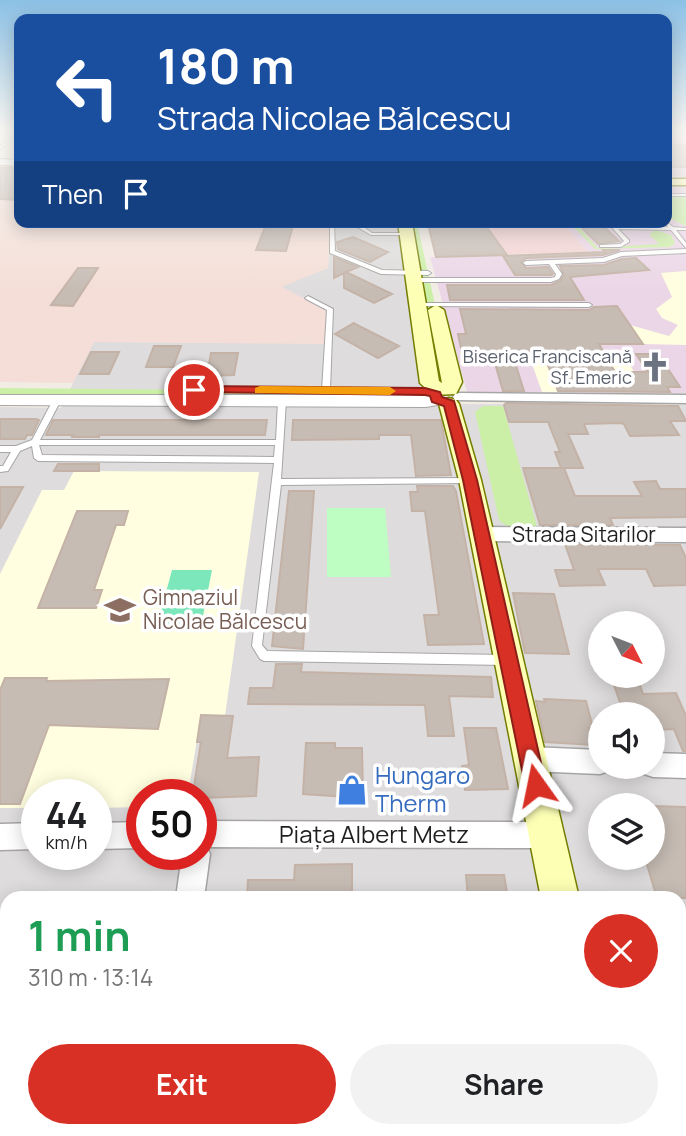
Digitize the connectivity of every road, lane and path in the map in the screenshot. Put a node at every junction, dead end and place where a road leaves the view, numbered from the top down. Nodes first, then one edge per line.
1 (332, 228) edge
2 (363, 228) edge
3 (400, 228) edge
4 (410, 228) edge
5 (615, 228) edge
6 (671, 228) joint
7 (686, 229) edge
8 (602, 246) dead end
9 (686, 249) edge
10 (551, 262) junction
11 (526, 263) dead end
12 (421, 277) junction
13 (308, 298) dead end
14 (589, 304) dead end
15 (427, 305) junction
16 (0, 388) edge
17 (326, 390) junction
18 (283, 396) junction
19 (445, 396) junction
20 (686, 399) edge
21 (0, 400) edge
22 (57, 400) junction
23 (35, 442) junction
24 (278, 443) junction
25 (0, 449) edge
26 (17, 449) junction
27 (277, 460) junction
28 (0, 469) edge
29 (470, 480) junction
30 (277, 482) junction
31 (482, 534) junction
32 (686, 535) edge
33 (508, 660) junction
34 (530, 759) junction
35 (588, 761) edge
36 (665, 765) edge
37 (686, 766) edge
38 (217, 834) edge
39 (547, 835) junction
40 (21, 836) edge
41 (0, 837) edge
42 (194, 870) edge
43 (191, 891) edge
44 (559, 891) edge

1 - 12 lane
2 - 3 lane
4 - 12 main road
5 - 8 lane
6 - 7 lane
6 - 9 lane
9 - 10 lane
10 - 11 lane
10 - 12 lane
12 - 15 main road
13 - 17 lane
14 - 15 lane
15 - 19 main road
16 - 18 street
17 - 18 street
17 - 19 street
18 - 19 street
18 - 22 street
18 - 24 lane
19 - 20 street
19 - 29 main road
21 - 22 street
22 - 23 lane
23 - 24 lane
23 - 26 lane
23 - 27 lane
24 - 27 lane
25 - 26 lane
26 - 28 lane
27 - 30 lane
29 - 30 lane
29 - 31 main road
30 - 33 lane
31 - 32 street, Strada Sitarilor
31 - 33 main road
33 - 34 main road
34 - 35 street
34 - 39 main road
36 - 37 street
38 - 39 street, Piața Albert Metz
39 - 44 main road
40 - 41 street
42 - 43 street

